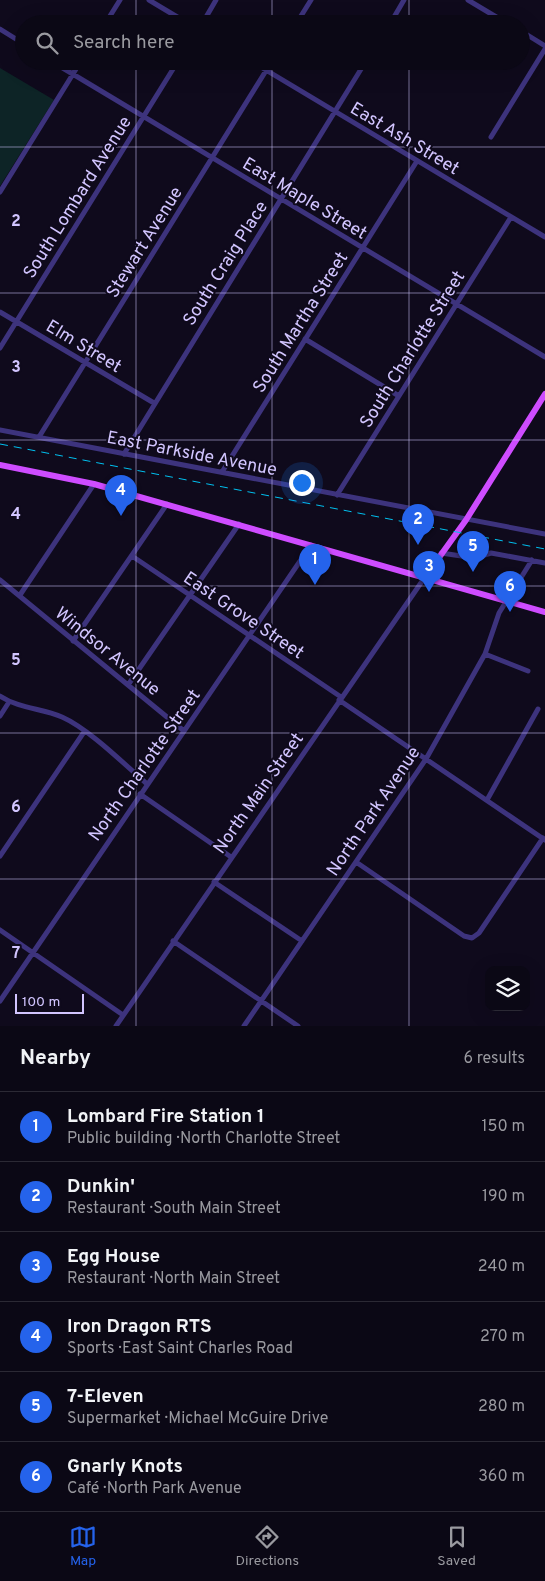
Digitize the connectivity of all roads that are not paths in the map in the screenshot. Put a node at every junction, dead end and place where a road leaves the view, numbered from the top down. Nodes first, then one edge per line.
1 (120, 0) edge
2 (149, 0) edge
3 (216, 0) edge
4 (311, 0) edge
5 (404, 0) edge
6 (468, 0) edge
7 (491, 14) edge
8 (111, 15) edge
9 (174, 15) edge
10 (207, 15) edge
11 (302, 15) edge
12 (395, 15) edge
13 (0, 30) edge
14 (530, 38) edge
15 (15, 39) edge
16 (545, 47) edge
17 (65, 70) edge
18 (76, 70) edge
19 (172, 70) edge
20 (361, 70) edge
21 (267, 71) joint
22 (73, 75) junction
23 (335, 112) junction
24 (143, 117) junction
25 (491, 137) dead end
26 (212, 158) junction
27 (417, 161) junction
28 (0, 192) edge
29 (280, 199) junction
30 (511, 217) junction
31 (545, 237) edge
32 (362, 248) junction
33 (456, 305) junction
34 (0, 312) edge
35 (16, 322) junction
36 (305, 339) junction
37 (0, 348) edge
38 (545, 357) edge
39 (85, 363) junction
40 (545, 394) edge
41 (398, 396) junction
42 (154, 403) junction
43 (0, 430) edge
44 (39, 437) junction
45 (124, 454) junction
46 (0, 465) edge
47 (222, 472) junction
48 (94, 484) junction
49 (337, 496) junction
50 (167, 504) junction
51 (466, 520) junction
52 (238, 524) junction
53 (545, 534) edge
54 (311, 545) junction
55 (441, 553) junction
56 (132, 556) junction
57 (532, 560) junction
58 (545, 563) edge
59 (425, 577) junction
60 (0, 580) edge
61 (20, 596) junction
62 (190, 596) junction
63 (507, 601) junction
64 (545, 612) edge
65 (250, 636) junction
66 (73, 641) junction
67 (485, 654) junction
68 (528, 671) dead end
69 (128, 685) junction
70 (0, 696) edge
71 (340, 698) junction
72 (9, 702) junction
73 (538, 709) dead end
74 (0, 716) edge
75 (184, 731) junction
76 (84, 732) junction
77 (426, 759) junction
78 (147, 784) junction
79 (140, 794) junction
80 (487, 800) junction
81 (544, 839) edge
82 (0, 856) edge
83 (231, 857) junction
84 (356, 862) junction
85 (214, 882) junction
86 (0, 930) edge
87 (173, 941) junction
88 (302, 941) junction
89 (32, 952) junction
90 (0, 1001) edge
91 (261, 1001) junction
92 (123, 1015) junction
93 (116, 1026) edge
94 (244, 1026) edge
95 (298, 1026) edge

1 - 8 street
2 - 9 street
3 - 10 street
4 - 11 street
5 - 12 street
6 - 7 street
13 - 15 street
14 - 16 street
16 - 25 street
17 - 22 street, East Maple Street
18 - 22 street
19 - 24 street, South Lombard Avenue
20 - 23 street, South Craig Place
21 - 23 street, East Ash Street
21 - 26 street, Stewart Avenue
22 - 24 street, East Maple Street
22 - 28 street
23 - 27 street, East Ash Street
23 - 29 street, South Craig Place
24 - 26 street, East Maple Street
24 - 35 street, South Lombard Avenue
26 - 29 street, East Maple Street
26 - 39 street, Stewart Avenue
27 - 30 street, East Ash Street
27 - 32 street, South Martha Street
29 - 32 street, East Maple Street
29 - 42 street, South Craig Place
30 - 31 street, East Ash Street
30 - 33 street, South Charlotte Street
32 - 33 street, East Maple Street
32 - 36 street, South Martha Street
33 - 38 street, East Maple Street
33 - 41 street, South Charlotte Street
34 - 35 street, Elm Street
35 - 37 street, South Lombard Avenue
35 - 39 street, Elm Street
36 - 41 street
36 - 47 street, South Martha Street
39 - 42 street, Elm Street
39 - 44 street, Stewart Avenue
40 - 51 main road
41 - 49 street, South Charlotte Street
42 - 45 street, South Craig Place
43 - 44 street, East Parkside Avenue
44 - 45 street, East Parkside Avenue
45 - 47 street, East Parkside Avenue
46 - 48 main road
47 - 49 street, East Parkside Avenue
48 - 50 main road
48 - 61 street
49 - 51 street, East Parkside Avenue
50 - 52 main road
50 - 56 street
51 - 53 street, East Parkside Avenue
51 - 55 main road
52 - 54 main road
52 - 62 street
54 - 59 main road
54 - 65 street, North Charlotte Street
55 - 57 street
55 - 59 main road
56 - 62 street, East Grove Street
56 - 66 street
57 - 58 street
57 - 63 street, North Park Avenue
59 - 63 main road
59 - 71 street, North Main Street
60 - 61 street, Windsor Avenue
61 - 66 street, Windsor Avenue
62 - 65 street, East Grove Street
62 - 69 street
63 - 64 main road
63 - 67 street, North Park Avenue
65 - 71 street, East Grove Street
65 - 75 street, North Charlotte Street
66 - 69 street, Windsor Avenue
67 - 68 street
67 - 77 street, North Park Avenue
69 - 75 street, Windsor Avenue
70 - 72 street
71 - 77 street, East Grove Street
71 - 83 street, North Main Street
72 - 74 street
72 - 76 street
73 - 80 street
75 - 78 street, North Charlotte Street
76 - 78 street
76 - 82 street
77 - 80 street, East Grove Street
77 - 84 street, North Park Avenue
78 - 79 street, North Charlotte Street
79 - 83 street
79 - 89 street, North Charlotte Street
80 - 81 street, East Grove Street
81 - 84 street
83 - 85 street, North Main Street
84 - 88 street, North Park Avenue
85 - 87 street, North Main Street
85 - 88 street
86 - 89 street
87 - 91 street
87 - 92 street, North Main Street
88 - 91 street, North Park Avenue
89 - 90 street, North Charlotte Street
89 - 92 street
91 - 94 street, North Park Avenue
91 - 95 street
92 - 93 street, North Main Street

